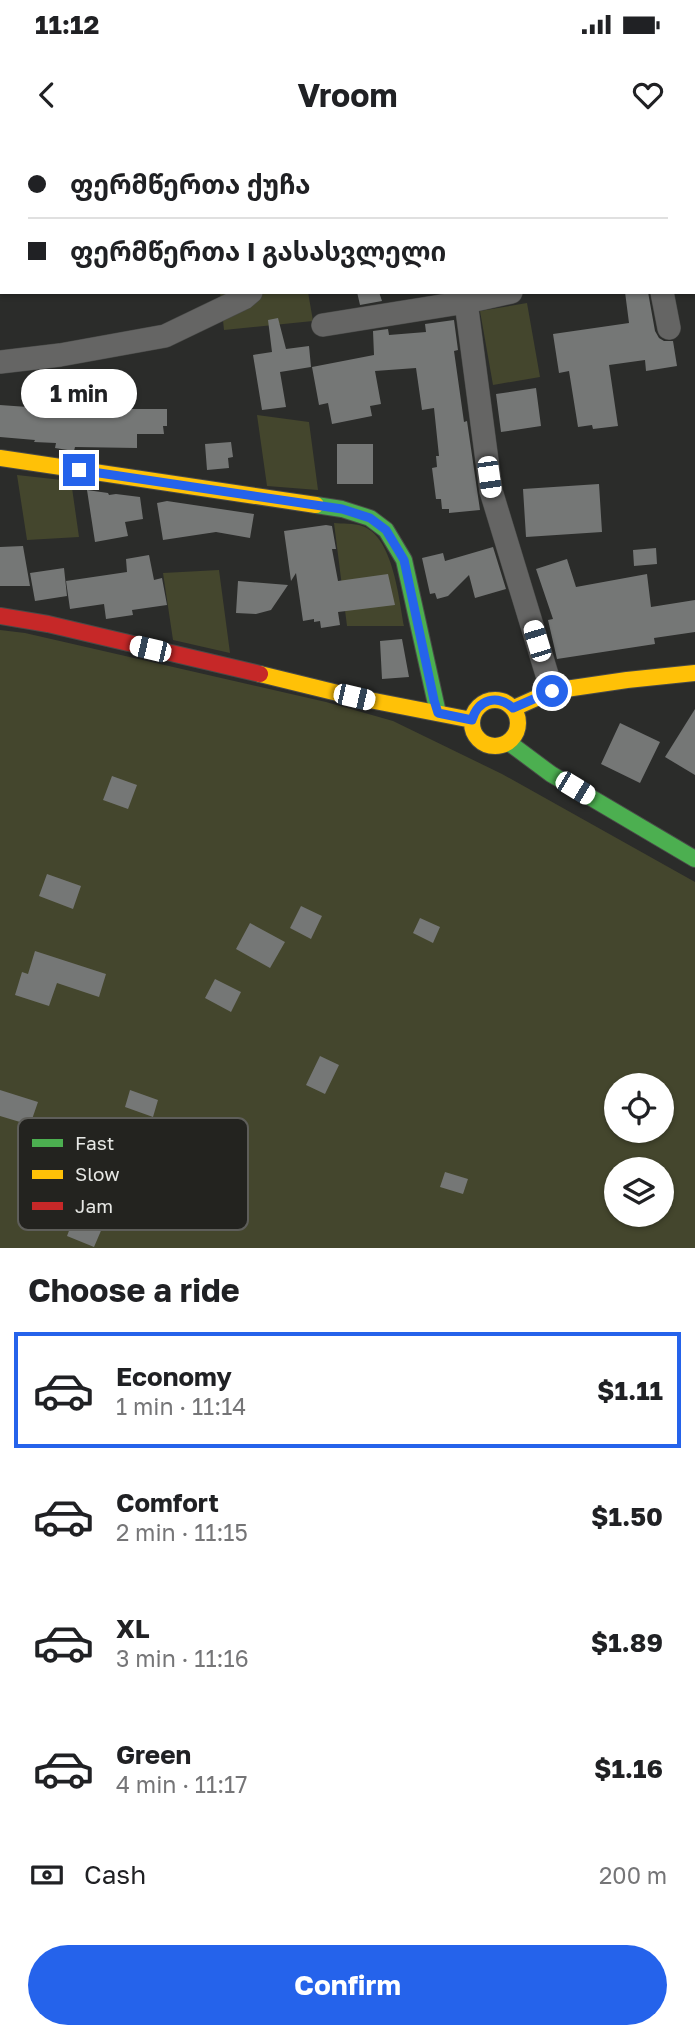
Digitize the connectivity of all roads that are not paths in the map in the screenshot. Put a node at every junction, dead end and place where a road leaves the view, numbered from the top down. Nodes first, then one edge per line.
1 (244, 294) edge
2 (502, 294) edge
3 (662, 294) edge
4 (466, 302) junction
5 (323, 325) dead end
6 (669, 328) dead end
7 (0, 362) edge
8 (0, 458) edge
9 (0, 616) edge
10 (695, 673) edge
11 (552, 691) junction
12 (513, 708) junction
13 (438, 713) junction
14 (472, 720) junction
15 (508, 742) junction
16 (551, 774) junction
17 (695, 859) edge

1 - 7 street
2 - 4 street
3 - 6 street
4 - 5 street
4 - 11 street
8 - 13 street
9 - 13 street
10 - 11 street
11 - 12 street
11 - 16 street
12 - 14 street
12 - 15 street
13 - 14 street
14 - 15 street
15 - 16 street
16 - 17 street

